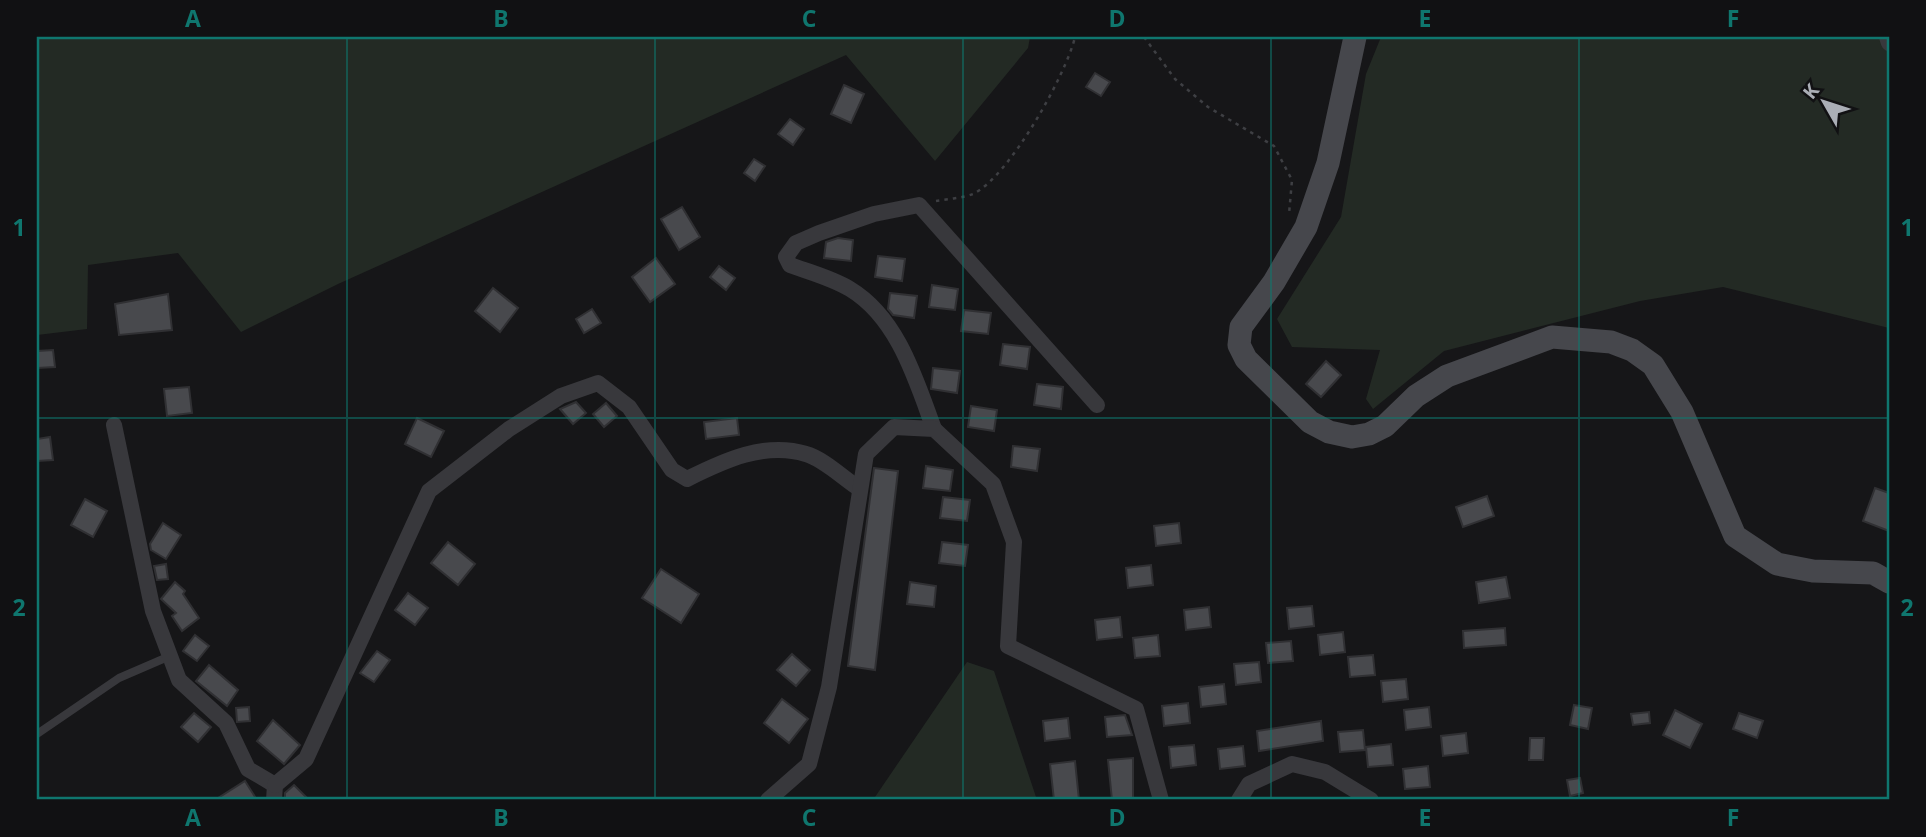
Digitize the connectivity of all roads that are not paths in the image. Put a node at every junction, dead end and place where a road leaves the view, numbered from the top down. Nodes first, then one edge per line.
1 (1355, 37) edge
2 (1887, 37) edge
3 (1889, 43) edge
4 (1097, 405) dead end
5 (114, 425) dead end
6 (934, 429) junction
7 (860, 489) junction
8 (1889, 582) edge
9 (170, 656) junction
10 (37, 734) edge
11 (274, 793) edge
12 (768, 800) edge
13 (1161, 800) edge
14 (1238, 800) edge
15 (1370, 800) edge

1 - 8 street
2 - 3 street
4 - 6 street
5 - 9 street
6 - 7 street
6 - 13 street
7 - 11 street
7 - 12 street
9 - 10 lane
9 - 11 street
14 - 15 street

